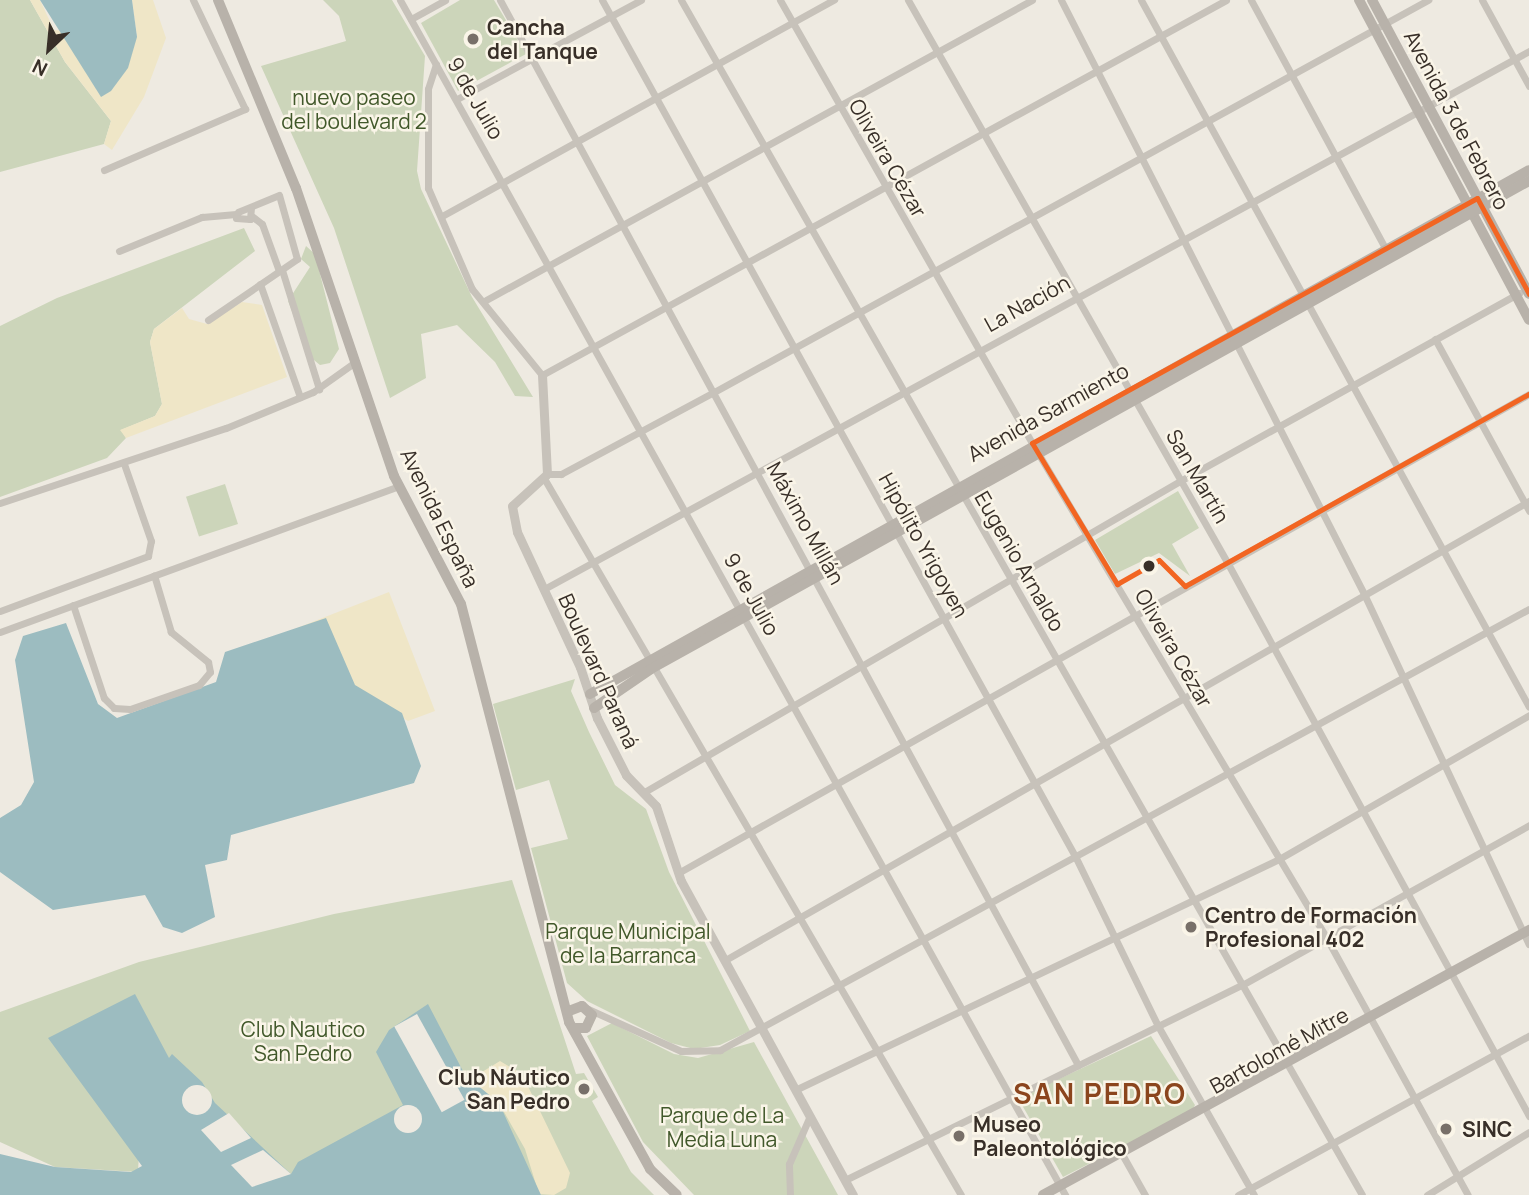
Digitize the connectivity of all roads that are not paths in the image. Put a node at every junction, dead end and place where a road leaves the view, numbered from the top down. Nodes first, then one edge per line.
1 (193, 0) edge
2 (218, 0) edge
3 (400, 0) edge
4 (445, 0) edge
5 (500, 0) edge
6 (603, 0) edge
7 (641, 0) edge
8 (681, 0) edge
9 (780, 0) edge
10 (834, 0) edge
11 (908, 0) edge
12 (1062, 0) edge
13 (1141, 0) edge
14 (1226, 0) edge
15 (1251, 0) edge
16 (1359, 0) edge
17 (1372, 0) edge
18 (1428, 0) edge
19 (1482, 0) edge
20 (1028, 1) edge
21 (611, 16) junction
22 (411, 19) junction
23 (793, 23) junction
24 (1380, 25) junction
25 (1160, 35) junction
26 (1529, 51) edge
27 (937, 52) junction
28 (531, 58) junction
29 (1514, 59) junction
30 (718, 62) junction
31 (436, 64) junction
32 (1100, 67) junction
33 (1291, 75) junction
34 (1529, 86) edge
35 (655, 96) junction
36 (457, 99) junction
37 (838, 107) junction
38 (1424, 109) junction
39 (1206, 122) junction
40 (983, 131) junction
41 (578, 139) junction
42 (764, 148) junction
43 (1144, 154) junction
44 (1334, 157) junction
45 (104, 170) dead end
46 (1529, 170) edge
47 (704, 180) junction
48 (502, 181) junction
49 (1529, 181) edge
50 (884, 186) junction
51 (1250, 202) junction
52 (1475, 205) junction
53 (251, 208) junction
54 (236, 214) junction
55 (442, 216) junction
56 (1032, 216) junction
57 (253, 217) junction
58 (624, 225) junction
59 (810, 228) junction
60 (1186, 236) junction
61 (119, 251) dead end
62 (1388, 253) junction
63 (750, 261) junction
64 (549, 266) junction
65 (933, 269) junction
66 (281, 270) junction
67 (260, 284) junction
68 (1528, 291) edge
69 (1077, 295) junction
70 (1516, 295) junction
71 (486, 300) junction
72 (1302, 300) junction
73 (668, 306) junction
74 (857, 311) junction
75 (208, 320) dead end
76 (1529, 320) edge
77 (1235, 337) junction
78 (1435, 340) junction
79 (795, 345) junction
80 (593, 346) junction
81 (978, 351) junction
82 (355, 362) junction
83 (542, 375) junction
84 (1350, 386) junction
85 (319, 389) junction
86 (714, 392) junction
87 (904, 393) junction
88 (1131, 394) junction
89 (1529, 394) edge
90 (300, 397) junction
91 (1479, 421) junction
92 (1280, 425) junction
93 (840, 426) junction
94 (641, 429) junction
95 (1032, 443) junction
96 (1038, 453) junction
97 (124, 464) junction
98 (1395, 468) junction
99 (757, 473) junction
100 (546, 477) junction
101 (1180, 481) junction
102 (399, 486) junction
103 (959, 490) junction
104 (0, 503) edge
105 (1528, 505) edge
106 (1320, 510) junction
107 (688, 512) junction
108 (895, 528) junction
109 (1087, 534) junction
110 (1440, 552) junction
111 (1227, 562) junction
112 (593, 564) junction
113 (812, 569) junction
114 (154, 575) junction
115 (818, 580) junction
116 (1011, 580) junction
117 (544, 589) junction
118 (1364, 593) junction
119 (73, 605) junction
120 (740, 609) junction
121 (1529, 609) edge
122 (0, 611) edge
123 (1134, 614) junction
124 (944, 617) junction
125 (745, 619) junction
126 (0, 632) edge
127 (1488, 633) junction
128 (1273, 645) junction
129 (1056, 659) junction
130 (864, 665) junction
131 (649, 666) junction
132 (1403, 678) junction
133 (590, 694) junction
134 (1183, 697) junction
135 (988, 699) junction
136 (794, 703) junction
137 (1529, 707) edge
138 (594, 708) junction
139 (1529, 715) edge
140 (1318, 726) junction
141 (1102, 740) junction
142 (907, 744) junction
143 (703, 756) junction
144 (1444, 764) junction
145 (1228, 775) junction
146 (1033, 781) junction
147 (838, 783) junction
148 (646, 791) junction
149 (1365, 810) junction
150 (1147, 819) junction
151 (1529, 825) edge
152 (951, 829) junction
153 (748, 834) junction
154 (1485, 847) junction
155 (1076, 858) junction
156 (1279, 859) junction
157 (883, 868) junction
158 (678, 873) junction
159 (1408, 891) junction
160 (1194, 902) junction
161 (991, 906) junction
162 (800, 917) junction
163 (1526, 932) edge
164 (1326, 937) junction
165 (1117, 939) junction
166 (923, 943) junction
167 (1529, 944) edge
168 (727, 959) junction
169 (1451, 973) junction
170 (1031, 979) junction
171 (1242, 985) junction
172 (839, 990) junction
173 (579, 1009) junction
174 (963, 1012) junction
175 (612, 1018) junction
176 (1372, 1021) junction
177 (1158, 1026) junction
178 (582, 1030) junction
179 (763, 1030) junction
180 (1529, 1036) edge
181 (874, 1053) junction
182 (1494, 1054) junction
183 (1078, 1065) junction
184 (1288, 1066) junction
185 (795, 1090) junction
186 (1013, 1096) junction
187 (1412, 1098) junction
188 (1205, 1112) junction
189 (1529, 1116) edge
190 (809, 1118) junction
191 (1529, 1132) edge
192 (927, 1138) junction
193 (1332, 1142) junction
194 (1123, 1156) junction
195 (1457, 1176) junction
196 (845, 1180) junction
197 (1063, 1191) edge
198 (1252, 1192) edge
199 (677, 1195) edge
200 (790, 1195) edge
201 (853, 1195) edge
202 (961, 1195) edge
203 (1044, 1195) edge
204 (1145, 1195) edge
205 (1238, 1195) edge
206 (1363, 1195) edge
207 (1427, 1195) edge
208 (1468, 1195) edge

1 - 45 street
2 - 82 main road, Avenida España
3 - 22 street, 9 de Julio
4 - 22 street
5 - 28 street, Máximo Millán
6 - 21 street, Hipólito Yrigoyen
7 - 21 street
8 - 30 street, Eugenio Arnaldo
9 - 23 street, Oliveira Cézar
10 - 23 street
11 - 27 street, San Martín
12 - 32 street
13 - 25 street
14 - 25 street
15 - 33 street
16 - 24 main road, Avenida 3 de Febrero
17 - 24 main road, Avenida 3 de Febrero
18 - 24 street
19 - 29 street
20 - 27 street
21 - 28 street
21 - 35 street, Hipólito Yrigoyen
22 - 31 street, 9 de Julio
23 - 30 street
23 - 37 street, Oliveira Cézar
24 - 33 street
24 - 38 main road, Avenida 3 de Febrero
25 - 32 street
25 - 39 street
26 - 29 street, La Nación
27 - 37 street
27 - 40 street, San Martín
28 - 36 street
28 - 41 street, Máximo Millán
29 - 34 street
29 - 38 street, La Nación
30 - 35 street
30 - 42 street, Eugenio Arnaldo
31 - 36 street, 9 de Julio
31 - 55 street
32 - 40 street
32 - 43 street
33 - 39 street
33 - 44 street
35 - 41 street
35 - 47 street, Hipólito Yrigoyen
36 - 48 street, 9 de Julio
37 - 42 street
37 - 50 street, Oliveira Cézar
38 - 44 street, La Nación
38 - 52 main road, Avenida 3 de Febrero
39 - 43 street
39 - 51 street
40 - 50 street
40 - 56 street, San Martín
41 - 48 street
41 - 58 street, Máximo Millán
42 - 47 street
42 - 59 street, Eugenio Arnaldo
43 - 56 street
43 - 60 street
44 - 51 street, La Nación
44 - 62 street
46 - 52 main road, Avenida Sarmiento
47 - 58 street
47 - 63 street, Hipólito Yrigoyen
48 - 55 street
48 - 64 street, 9 de Julio
49 - 52 main road, Avenida Sarmiento
50 - 59 street
50 - 65 street, Oliveira Cézar
51 - 60 street, La Nación
51 - 72 street
52 - 62 main road, Avenida Sarmiento
52 - 68 main road, Avenida 3 de Febrero
52 - 70 main road, Avenida 3 de Febrero
53 - 54 street
53 - 57 street
53 - 66 street
54 - 57 street
54 - 61 street
55 - 71 street
56 - 65 street
56 - 69 street, San Martín
57 - 66 street
58 - 64 street
58 - 73 street, Máximo Millán
59 - 63 street
59 - 74 street, Eugenio Arnaldo
60 - 69 street, La Nación
60 - 77 street
62 - 72 main road, Avenida Sarmiento
63 - 73 street
63 - 79 street, Hipólito Yrigoyen
64 - 71 street
64 - 80 street, 9 de Julio
65 - 74 street
65 - 81 street, Oliveira Cézar
66 - 67 street
66 - 85 street
67 - 75 street
67 - 90 street
68 - 70 street
69 - 81 street, La Nación
69 - 88 street, San Martín
70 - 76 main road, Avenida 3 de Febrero
70 - 78 street
71 - 83 street
72 - 77 main road, Avenida Sarmiento
72 - 84 street
73 - 80 street
73 - 86 street, Máximo Millán
74 - 79 street
74 - 87 street, Eugenio Arnaldo
77 - 88 main road, Avenida Sarmiento
77 - 92 street
78 - 84 street
78 - 91 street
79 - 86 street
79 - 93 street, Hipólito Yrigoyen
80 - 83 street
80 - 94 street, 9 de Julio
81 - 87 street, La Nación
81 - 95 street, Oliveira Cézar
82 - 85 street
82 - 102 main road, Avenida España
83 - 100 street
84 - 92 street
84 - 98 street
85 - 90 street
86 - 94 street
86 - 99 street, Máximo Millán
87 - 93 street, La Nación
87 - 103 street, Eugenio Arnaldo
88 - 95 main road, Avenida Sarmiento
88 - 96 main road, Avenida Sarmiento
88 - 101 street, San Martín
89 - 91 street
90 - 97 street
91 - 98 street
91 - 105 street
92 - 101 street
92 - 106 street
93 - 99 street, La Nación
93 - 108 street, Hipólito Yrigoyen
94 - 100 street
94 - 107 street, 9 de Julio
95 - 96 street, Oliveira Cézar
95 - 103 main road, Avenida Sarmiento
96 - 103 main road, Avenida Sarmiento
96 - 109 street, Oliveira Cézar
97 - 104 street
97 - 122 street
98 - 106 street
98 - 110 street
99 - 107 street, La Nación
99 - 113 street, Máximo Millán
100 - 112 street
100 - 117 street, Boulevard Paraná
101 - 109 street
101 - 111 street, San Martín
102 - 114 street
102 - 173 main road, Avenida España
103 - 108 main road, Avenida Sarmiento
103 - 116 street, Eugenio Arnaldo
105 - 110 street
106 - 111 street
106 - 118 street
107 - 112 street, La Nación
107 - 120 street, 9 de Julio
108 - 113 main road, Avenida Sarmiento
108 - 115 main road, Avenida Sarmiento
108 - 124 street, Hipólito Yrigoyen
109 - 116 street
109 - 123 street, Oliveira Cézar
110 - 118 street
110 - 127 street
111 - 123 street
111 - 128 street, San Martín
112 - 117 street, La Nación
112 - 131 street
113 - 115 street, Máximo Millán
113 - 120 main road, Avenida Sarmiento
114 - 119 street
114 - 119 street
115 - 125 main road, Avenida Sarmiento
115 - 130 street, Máximo Millán
116 - 124 street
116 - 129 street, Eugenio Arnaldo
117 - 133 street, Boulevard Paraná
118 - 128 street
118 - 132 street
119 - 126 street
120 - 125 street, 9 de Julio
120 - 131 main road, Avenida Sarmiento
121 - 127 street
123 - 129 street
123 - 134 street, Oliveira Cézar
124 - 130 street
124 - 135 street, Hipólito Yrigoyen
125 - 131 main road, Avenida Sarmiento
125 - 136 street, 9 de Julio
127 - 132 street
127 - 137 street
128 - 134 street
128 - 140 street, San Martín
129 - 135 street
129 - 141 street, Eugenio Arnaldo
130 - 136 street
130 - 142 street, Máximo Millán
131 - 133 main road, Avenida Sarmiento
131 - 138 main road, Avenida Sarmiento
131 - 143 street
132 - 140 street
132 - 144 street
133 - 138 street, Boulevard Paraná
134 - 141 street
134 - 145 street, Oliveira Cézar
135 - 142 street
135 - 146 street, Hipólito Yrigoyen
136 - 143 street
136 - 147 street, 9 de Julio
138 - 148 street, Boulevard Paraná
139 - 144 street
140 - 145 street
140 - 149 street, San Martín
141 - 146 street
141 - 150 street, Eugenio Arnaldo
142 - 147 street
142 - 152 street, Máximo Millán
143 - 148 street
143 - 153 street
144 - 149 street
144 - 154 street
145 - 150 street
145 - 156 street, Oliveira Cézar
146 - 152 street
146 - 155 street, Hipólito Yrigoyen
147 - 153 street
147 - 157 street, 9 de Julio
148 - 158 street, Boulevard Paraná
149 - 156 street
149 - 159 street, San Martín
150 - 155 street
150 - 160 street, Eugenio Arnaldo
151 - 154 street
152 - 157 street
152 - 161 street, Máximo Millán
153 - 158 street
153 - 162 street
154 - 159 street
154 - 163 street
155 - 161 street
155 - 165 street, Hipólito Yrigoyen
156 - 160 street
156 - 164 street, Oliveira Cézar
157 - 162 street
157 - 166 street, 9 de Julio
158 - 168 street, Boulevard Paraná
159 - 164 street
159 - 169 street, San Martín
160 - 165 street
160 - 171 street, Eugenio Arnaldo
161 - 166 street
161 - 170 street, Máximo Millán
162 - 168 street
162 - 172 street
163 - 167 street
163 - 169 main road, Bartolomé Mitre
164 - 171 street
164 - 176 street, Oliveira Cézar
165 - 170 street
165 - 177 street, Hipólito Yrigoyen
166 - 172 street
166 - 174 street, 9 de Julio
168 - 179 street, Boulevard Paraná
169 - 176 main road, Bartolomé Mitre
169 - 182 street, San Martín
170 - 174 street
170 - 183 street, Máximo Millán
171 - 177 street
171 - 184 street, Eugenio Arnaldo
172 - 179 street
172 - 181 street
173 - 175 street
173 - 178 main road, Avenida España
173 - 178 main road, Avenida España
174 - 181 street
174 - 186 street, 9 de Julio
175 - 178 street
175 - 179 street
176 - 184 main road, Bartolomé Mitre
176 - 187 street, Oliveira Cézar
177 - 183 street
177 - 188 street, Hipólito Yrigoyen
178 - 199 main road, Avenida España
179 - 185 street, Boulevard Paraná
180 - 182 street
181 - 185 street
181 - 192 street
182 - 187 street
182 - 189 street, San Martín
183 - 186 street
184 - 188 main road, Bartolomé Mitre
184 - 193 street, Eugenio Arnaldo
185 - 190 street, Boulevard Paraná
186 - 192 street
186 - 197 street, 9 de Julio
187 - 193 street
187 - 195 street, Oliveira Cézar
188 - 194 main road, Bartolomé Mitre
188 - 198 street, Hipólito Yrigoyen
190 - 196 street, Boulevard Paraná
190 - 200 street
191 - 195 street
192 - 196 street
192 - 202 street
193 - 198 street
193 - 206 street, Eugenio Arnaldo
194 - 197 main road, Bartolomé Mitre
194 - 204 street
195 - 207 street
195 - 208 street, Oliveira Cézar
196 - 201 street, Boulevard Paraná
197 - 203 main road, Bartolomé Mitre
198 - 205 street

